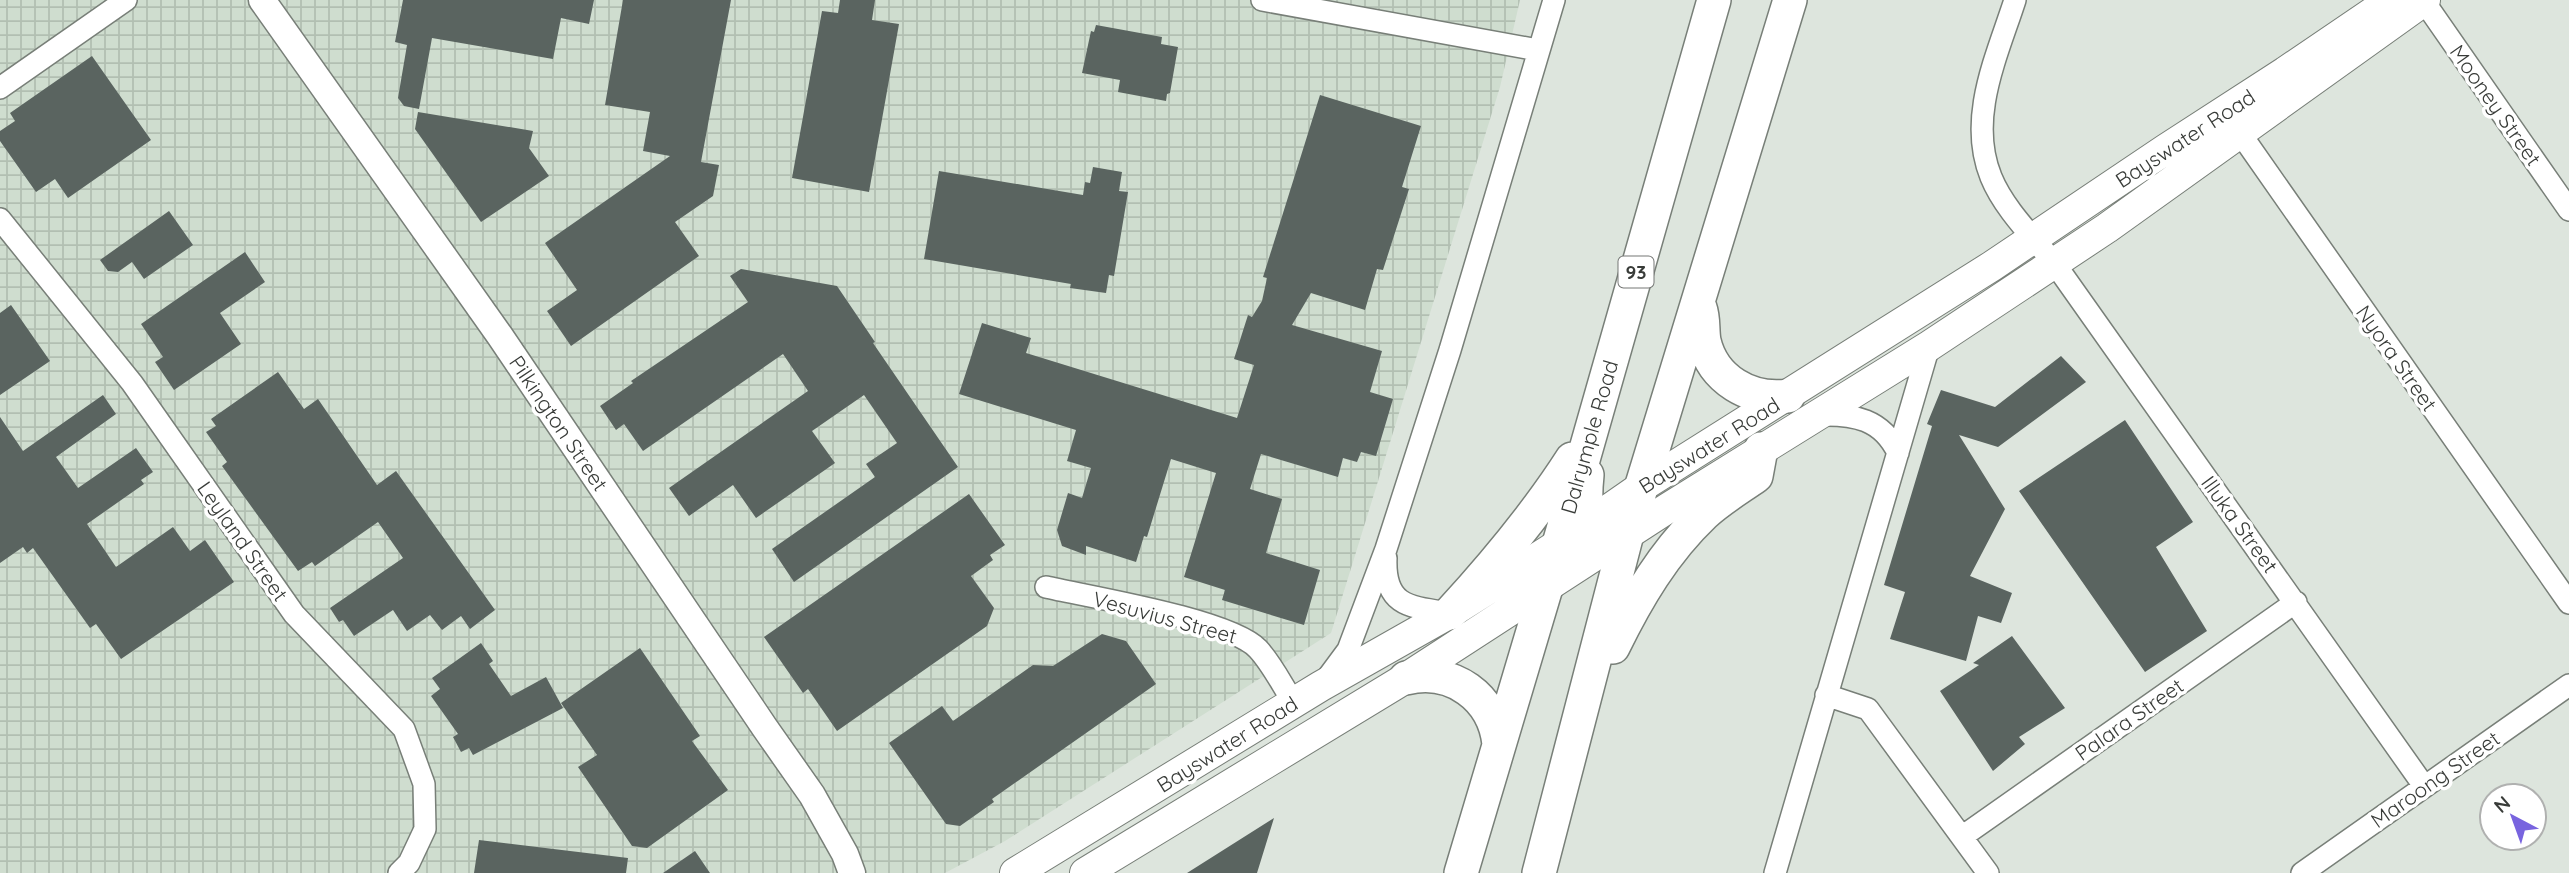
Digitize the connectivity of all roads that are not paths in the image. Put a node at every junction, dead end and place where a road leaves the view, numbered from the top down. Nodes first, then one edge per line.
1 (126, 0) edge
2 (262, 0) edge
3 (1262, 0) edge
4 (1554, 0) edge
5 (1714, 0) edge
6 (1790, 0) edge
7 (2015, 0) edge
8 (2391, 0) edge
9 (2424, 0) edge
10 (1538, 50) junction
11 (0, 88) edge
12 (2233, 123) junction
13 (2569, 210) edge
14 (0, 219) edge
15 (2034, 238) junction
16 (2054, 264) junction
17 (1699, 303) junction
18 (1929, 346) junction
19 (1788, 396) junction
20 (1820, 415) junction
21 (1592, 426) junction
22 (1761, 449) junction
23 (1898, 453) junction
24 (1641, 487) junction
25 (1590, 523) junction
26 (1627, 534) junction
27 (1559, 544) junction
28 (1386, 549) junction
29 (1046, 587) dead end
30 (1545, 590) junction
31 (2296, 602) junction
32 (2569, 603) edge
33 (1450, 613) junction
34 (1406, 678) junction
35 (2569, 685) edge
36 (1321, 686) junction
37 (1826, 695) junction
38 (1585, 701) junction
39 (1294, 703) junction
40 (1499, 744) junction
41 (2424, 786) junction
42 (1963, 836) junction
43 (849, 863) edge
44 (399, 873) edge
45 (869, 873) edge
46 (1015, 873) edge
47 (1085, 873) edge
48 (1461, 873) edge
49 (1539, 873) edge
50 (1775, 873) edge
51 (1988, 873) edge
52 (2302, 873) edge

1 - 11 street
2 - 43 street, Pilkington Street
3 - 10 street
4 - 10 street
5 - 21 main road, Dalrymple Road / 93
6 - 17 main road
7 - 15 street
8 - 12 main road, Bayswater Road
9 - 12 main road, Bayswater Road
9 - 13 street, Mooney Street
10 - 28 street
12 - 15 main road, Bayswater Road
12 - 16 main road, Bayswater Road
12 - 32 street, Nyora Street
14 - 44 street, Leyland Street
15 - 16 street
15 - 19 main road, Bayswater Road
16 - 18 main road, Bayswater Road
16 - 31 street, Illuka Street
17 - 19 main road
17 - 24 main road
18 - 20 main road, Bayswater Road
18 - 23 street
19 - 24 main road, Bayswater Road
20 - 22 main road, Bayswater Road
20 - 23 street
21 - 25 main road
21 - 27 main road, Dalrymple Road / 93
21 - 33 main road
22 - 26 main road, Bayswater Road
22 - 38 main road
23 - 37 street
24 - 25 main road, Bayswater Road
24 - 26 main road
25 - 26 main road
25 - 27 main road, Bayswater Road
26 - 30 main road, Bayswater Road
26 - 38 main road
27 - 30 main road, Dalrymple Road / 93
27 - 33 main road, Bayswater Road
28 - 33 street
28 - 36 street
29 - 39 street, Vesuvius Street
30 - 34 main road, Bayswater Road
30 - 40 main road, Dalrymple Road / 93
31 - 41 street, Illuka Street
31 - 42 street, Palara Street
33 - 36 main road, Bayswater Road
34 - 40 main road
34 - 47 main road, Bayswater Road
35 - 41 street, Maroong Street
36 - 39 main road, Bayswater Road
37 - 42 street
37 - 50 street
38 - 49 main road
39 - 46 main road, Bayswater Road
40 - 48 main road, Dalrymple Road / 93
41 - 52 street, Maroong Street
42 - 51 street
43 - 45 street, Pilkington Street

